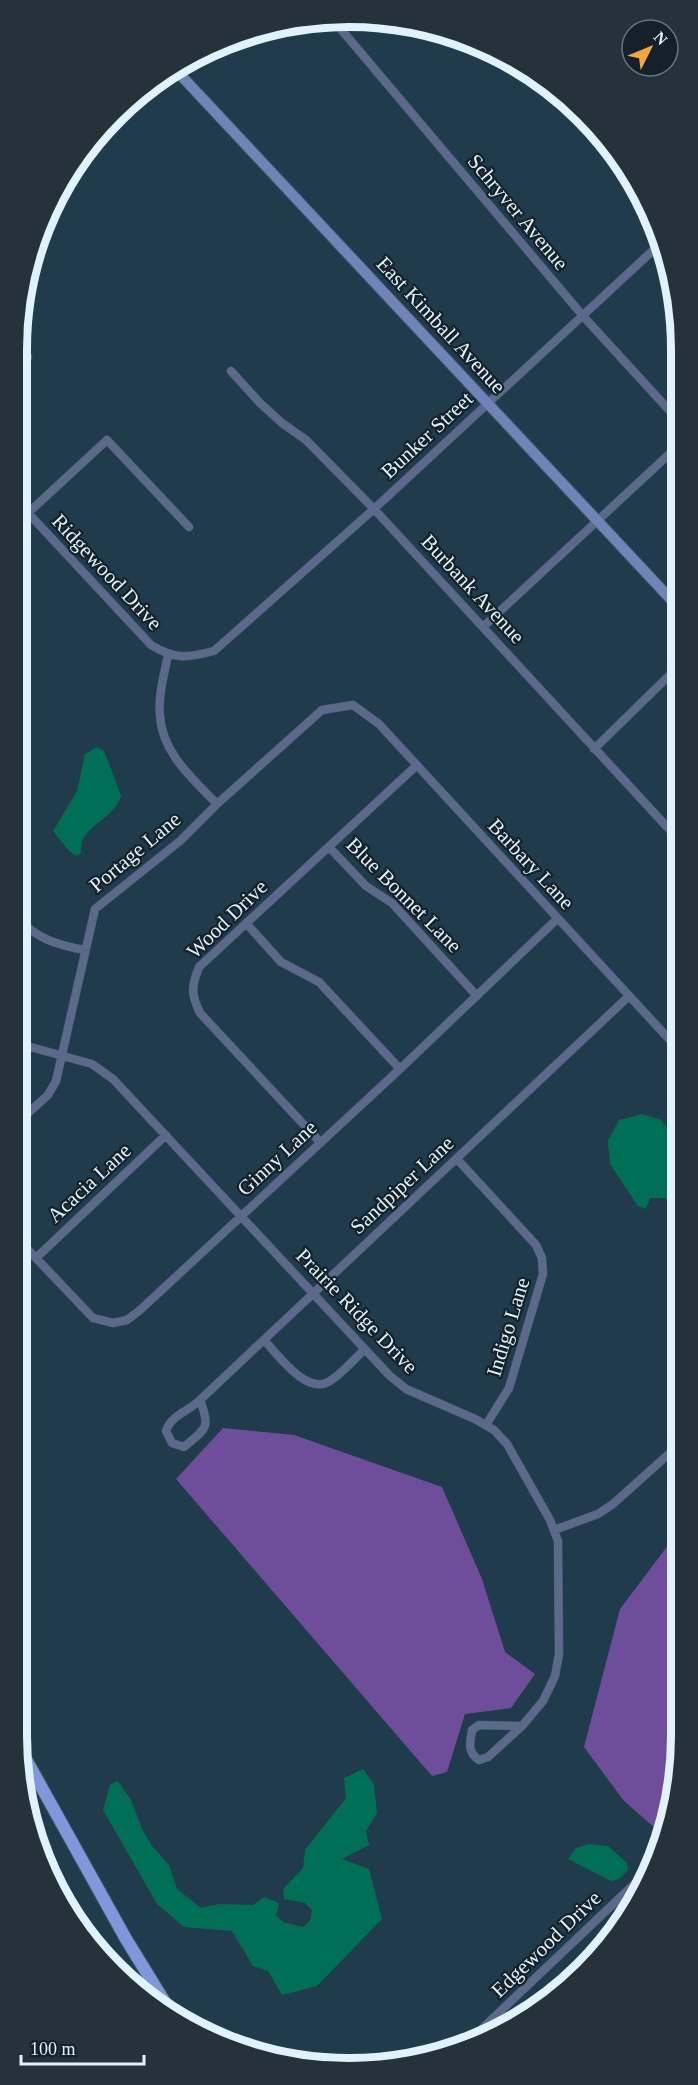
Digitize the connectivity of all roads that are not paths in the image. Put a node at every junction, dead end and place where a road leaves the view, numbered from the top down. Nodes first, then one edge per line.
1 (339, 27) edge
2 (180, 75) edge
3 (655, 248) edge
4 (582, 316) junction
5 (231, 371) dead end
6 (488, 404) junction
7 (671, 412) edge
8 (671, 452) edge
9 (374, 509) junction
10 (28, 513) joint
11 (598, 520) junction
12 (189, 527) dead end
13 (671, 600) edge
14 (483, 626) junction
15 (214, 651) joint
16 (168, 656) junction
17 (671, 674) edge
18 (353, 705) joint
19 (594, 749) junction
20 (416, 766) junction
21 (217, 804) junction
22 (671, 831) edge
23 (329, 847) junction
24 (557, 919) junction
25 (246, 923) junction
26 (27, 926) edge
27 (84, 950) junction
28 (477, 996) junction
29 (629, 996) junction
30 (671, 1041) edge
31 (27, 1046) edge
32 (62, 1054) junction
33 (400, 1069) junction
34 (27, 1114) edge
35 (166, 1135) junction
36 (320, 1142) junction
37 (456, 1159) junction
38 (242, 1216) junction
39 (27, 1249) edge
40 (36, 1258) junction
41 (314, 1293) junction
42 (264, 1340) junction
43 (365, 1349) junction
44 (200, 1400) junction
45 (486, 1425) junction
46 (671, 1452) edge
47 (554, 1530) junction
48 (522, 1726) junction
49 (29, 1764) edge
50 (635, 1883) edge
51 (162, 1998) edge
52 (482, 2029) edge

1 - 4 street, Schryver Avenue
2 - 6 street, East Kimball Avenue
3 - 4 street, Bunker Street
4 - 6 street, Bunker Street
4 - 7 street, Schryver Avenue
5 - 9 street, Burbank Avenue
6 - 9 street, Bunker Street
6 - 11 street, East Kimball Avenue
8 - 11 street
9 - 14 street, Burbank Avenue
9 - 15 street, Bunker Street
10 - 12 street
10 - 16 street, Ridgewood Drive
11 - 13 street, East Kimball Avenue
11 - 14 street
14 - 19 street, Burbank Avenue
15 - 16 street, Ridgewood Drive
16 - 21 street
17 - 19 street
18 - 20 street, Barbary Lane
18 - 21 street, Portage Lane
19 - 22 street, Burbank Avenue
20 - 23 street, Wood Drive
20 - 24 street, Barbary Lane
21 - 27 street, Portage Lane
23 - 25 street, Wood Drive
23 - 28 street, Blue Bonnet Lane
24 - 28 street, Ginny Lane
24 - 29 street, Barbary Lane
25 - 33 street
25 - 36 street, Wood Drive
26 - 27 street
27 - 32 street, Portage Lane
28 - 33 street, Ginny Lane
29 - 30 street, Barbary Lane
29 - 37 street, Sandpiper Lane
31 - 32 street, Prairie Ridge Drive
32 - 34 street, Portage Lane
32 - 35 street, Prairie Ridge Drive
33 - 36 street, Ginny Lane
35 - 38 street, Prairie Ridge Drive
35 - 40 street, Acacia Lane
36 - 38 street, Ginny Lane
37 - 41 street, Sandpiper Lane
37 - 45 street, Indigo Lane
38 - 40 street, Ginny Lane
38 - 41 street, Prairie Ridge Drive
39 - 40 street, Ginny Lane
41 - 42 street, Sandpiper Lane
41 - 43 street, Prairie Ridge Drive
42 - 43 street
42 - 44 street, Sandpiper Lane
43 - 45 street, Prairie Ridge Drive
44 - 44 street, Sandpiper Lane
45 - 47 street, Prairie Ridge Drive
46 - 47 street
47 - 48 street, Prairie Ridge Drive
48 - 48 street, Prairie Ridge Drive
49 - 51 main road
50 - 52 street, Edgewood Drive

